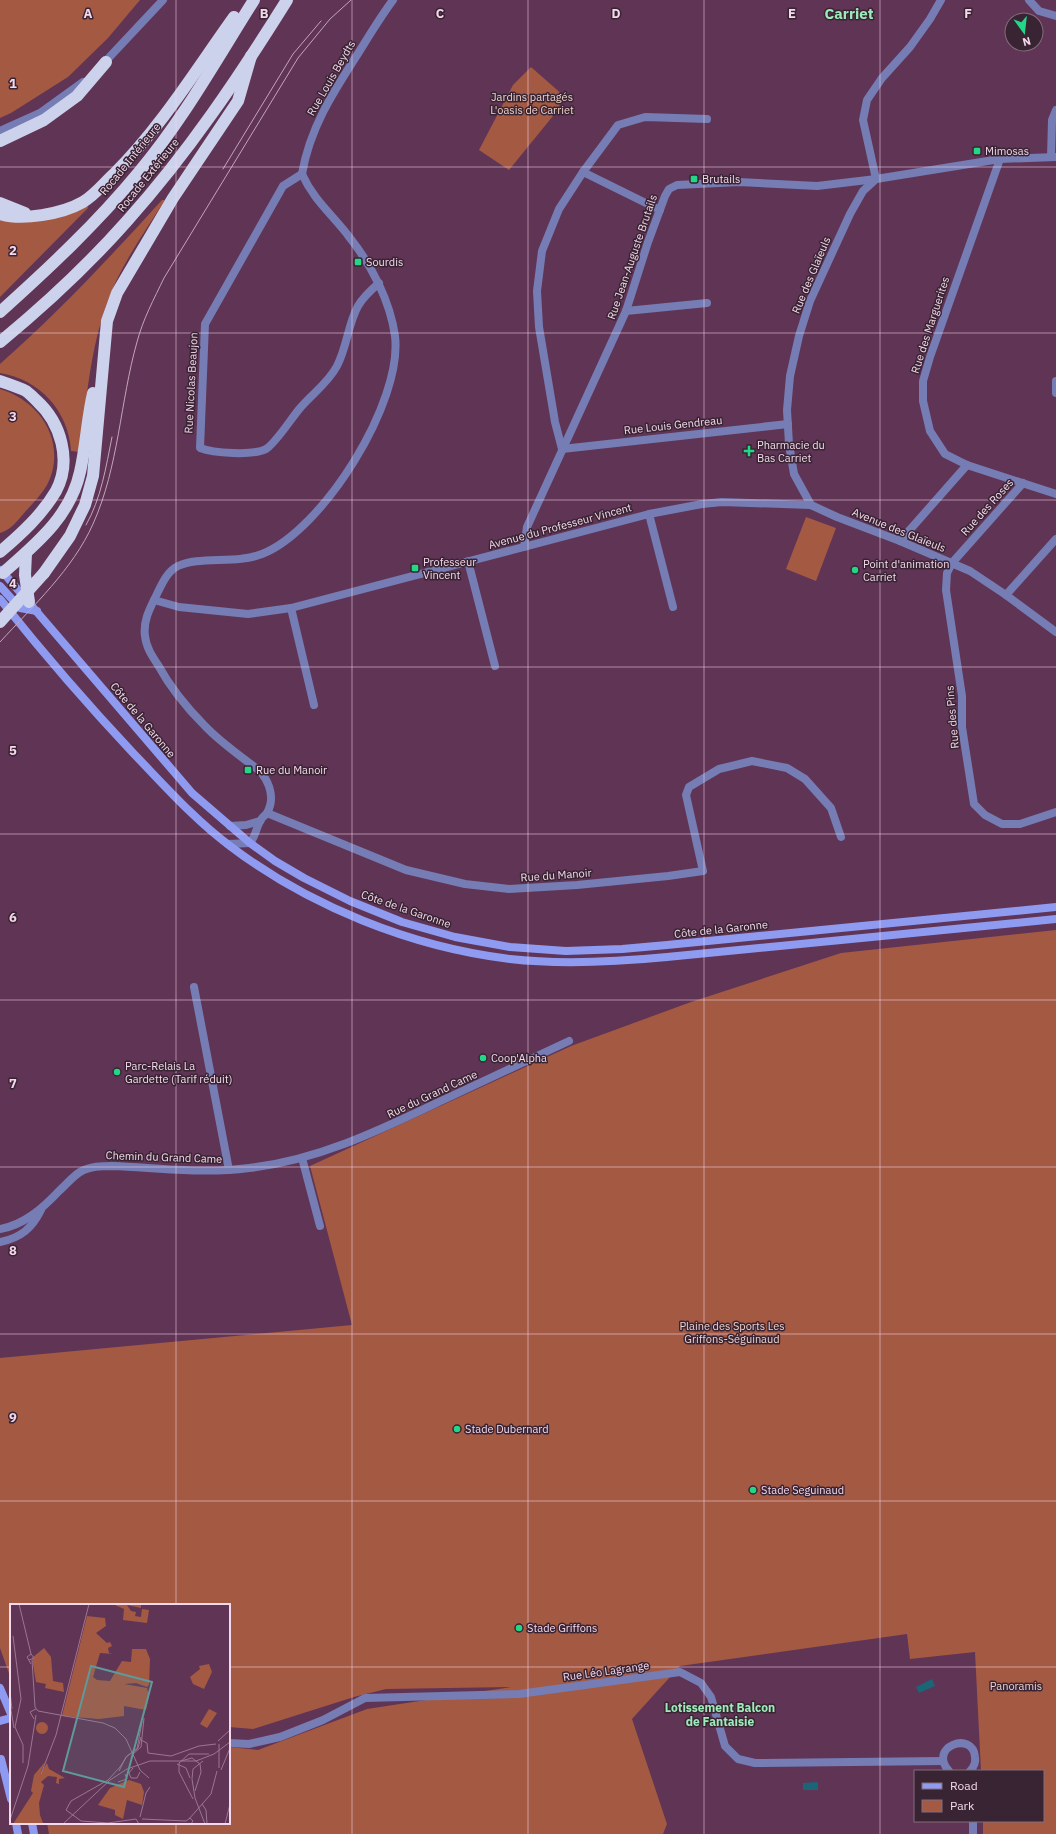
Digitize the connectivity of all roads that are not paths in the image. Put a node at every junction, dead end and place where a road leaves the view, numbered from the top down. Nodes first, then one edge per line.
1 (163, 0) edge
2 (247, 0) edge
3 (254, 0) edge
4 (287, 0) edge
5 (393, 0) edge
6 (941, 0) edge
7 (1029, 0) edge
8 (1056, 16) edge
9 (251, 56) junction
10 (106, 62) junction
11 (1056, 110) edge
12 (707, 119) dead end
13 (0, 131) edge
14 (0, 141) edge
15 (1053, 157) edge
16 (1000, 159) junction
17 (583, 172) junction
18 (302, 174) junction
19 (876, 179) junction
20 (0, 203) edge
21 (660, 210) junction
22 (0, 214) edge
23 (34, 216) junction
24 (379, 283) junction
25 (707, 303) dead end
26 (626, 311) junction
27 (0, 312) edge
28 (107, 321) junction
29 (0, 342) edge
30 (0, 381) edge
31 (1056, 381) edge
32 (1056, 393) edge
33 (788, 424) junction
34 (562, 449) junction
35 (967, 465) junction
36 (1023, 483) junction
37 (1056, 494) edge
38 (811, 505) junction
39 (649, 514) junction
40 (1056, 539) edge
41 (900, 541) junction
42 (524, 547) junction
43 (0, 552) edge
44 (26, 553) junction
45 (468, 561) junction
46 (952, 563) junction
47 (1, 572) edge
48 (0, 586) edge
49 (1006, 595) junction
50 (0, 599) edge
51 (154, 600) junction
52 (33, 607) junction
53 (673, 607) dead end
54 (291, 608) junction
55 (4, 609) edge
56 (0, 622) edge
57 (1056, 632) edge
58 (495, 666) dead end
59 (314, 705) dead end
60 (1056, 812) edge
61 (267, 813) junction
62 (260, 821) junction
63 (230, 826) junction
64 (841, 837) dead end
65 (250, 843) junction
66 (228, 844) junction
67 (1056, 907) edge
68 (1056, 919) edge
69 (194, 987) dead end
70 (569, 1042) dead end
71 (302, 1158) junction
72 (230, 1170) junction
73 (41, 1210) junction
74 (320, 1226) dead end
75 (0, 1230) edge
76 (0, 1242) edge
77 (0, 1688) edge
78 (10, 1712) edge
79 (10, 1718) edge
80 (0, 1721) edge
81 (230, 1743) edge
82 (1, 1759) edge
83 (943, 1761) junction
84 (948, 1770) edge
85 (971, 1770) edge
86 (10, 1795) edge
87 (973, 1822) edge
88 (16, 1824) edge
89 (32, 1824) edge
90 (18, 1834) edge
91 (34, 1834) edge
92 (973, 1834) edge

1 - 10 street
2 - 23 highway
3 - 27 highway, Rocade Intérieure
4 - 9 highway, Rocade Extérieure
5 - 18 street, Rue Louis Beydts
6 - 19 street
7 - 8 street
9 - 28 highway
9 - 29 highway, Rocade Extérieure
10 - 13 street
10 - 14 highway
11 - 15 street
12 - 17 street
15 - 16 street, Rue Jean-Auguste Brutails
16 - 19 street, Rue Jean-Auguste Brutails
16 - 35 street, Rue des Marguerites
17 - 21 street
17 - 34 street
18 - 24 street
18 - 24 street, Rue Nicolas Beaujon
19 - 21 street, Rue Jean-Auguste Brutails
19 - 33 street, Rue des Glaïeuls
20 - 23 highway
21 - 26 street, Rue Jean-Auguste Brutails
22 - 23 highway
24 - 51 street
25 - 26 street
26 - 34 street, Rue Jean-Auguste Brutails
28 - 44 highway
28 - 56 highway, bridge
30 - 43 highway
31 - 32 street
33 - 34 street, Rue Louis Gendreau
33 - 38 street, Rue des Glaïeuls
34 - 42 street, Rue Jean-Auguste Brutails
35 - 36 street, Rue des Marguerites
35 - 41 street
36 - 37 street, Rue des Marguerites
36 - 46 street, Rue des Roses
38 - 39 street, Avenue du Professeur Vincent
38 - 41 street, Avenue des Glaïeuls
39 - 42 street, Avenue du Professeur Vincent
39 - 53 street
40 - 49 street
41 - 46 street, Avenue des Glaïeuls
42 - 45 street, Avenue du Professeur Vincent
44 - 47 highway
44 - 52 highway
45 - 54 street, Avenue du Professeur Vincent
45 - 58 street
46 - 49 street, Avenue des Glaïeuls
46 - 60 street, Rue des Pins
47 - 52 main road, Côte de la Garonne
48 - 52 main road
49 - 57 street, Avenue des Glaïeuls
50 - 55 main road, Côte de la Garonne
51 - 54 street, Avenue du Professeur Vincent
51 - 61 street
52 - 63 main road, Côte de la Garonne
54 - 59 street
55 - 66 main road, Côte de la Garonne
61 - 62 street
61 - 64 street, Rue du Manoir
62 - 63 street
62 - 65 street
63 - 65 main road, Côte de la Garonne
65 - 66 street
65 - 67 main road, Côte de la Garonne
66 - 68 main road, Côte de la Garonne
69 - 72 street
70 - 71 street, Rue du Grand Came
71 - 72 street, Chemin du Grand Came
71 - 74 street
72 - 73 street, Chemin du Grand Came
73 - 75 street, Chemin du Grand Came
73 - 76 street, Chemin du Grand Came
77 - 78 main road
79 - 80 main road
81 - 83 street, Rue Léo Lagrange
82 - 86 main road
83 - 84 street
83 - 85 street
87 - 92 street
88 - 90 main road
89 - 91 main road

